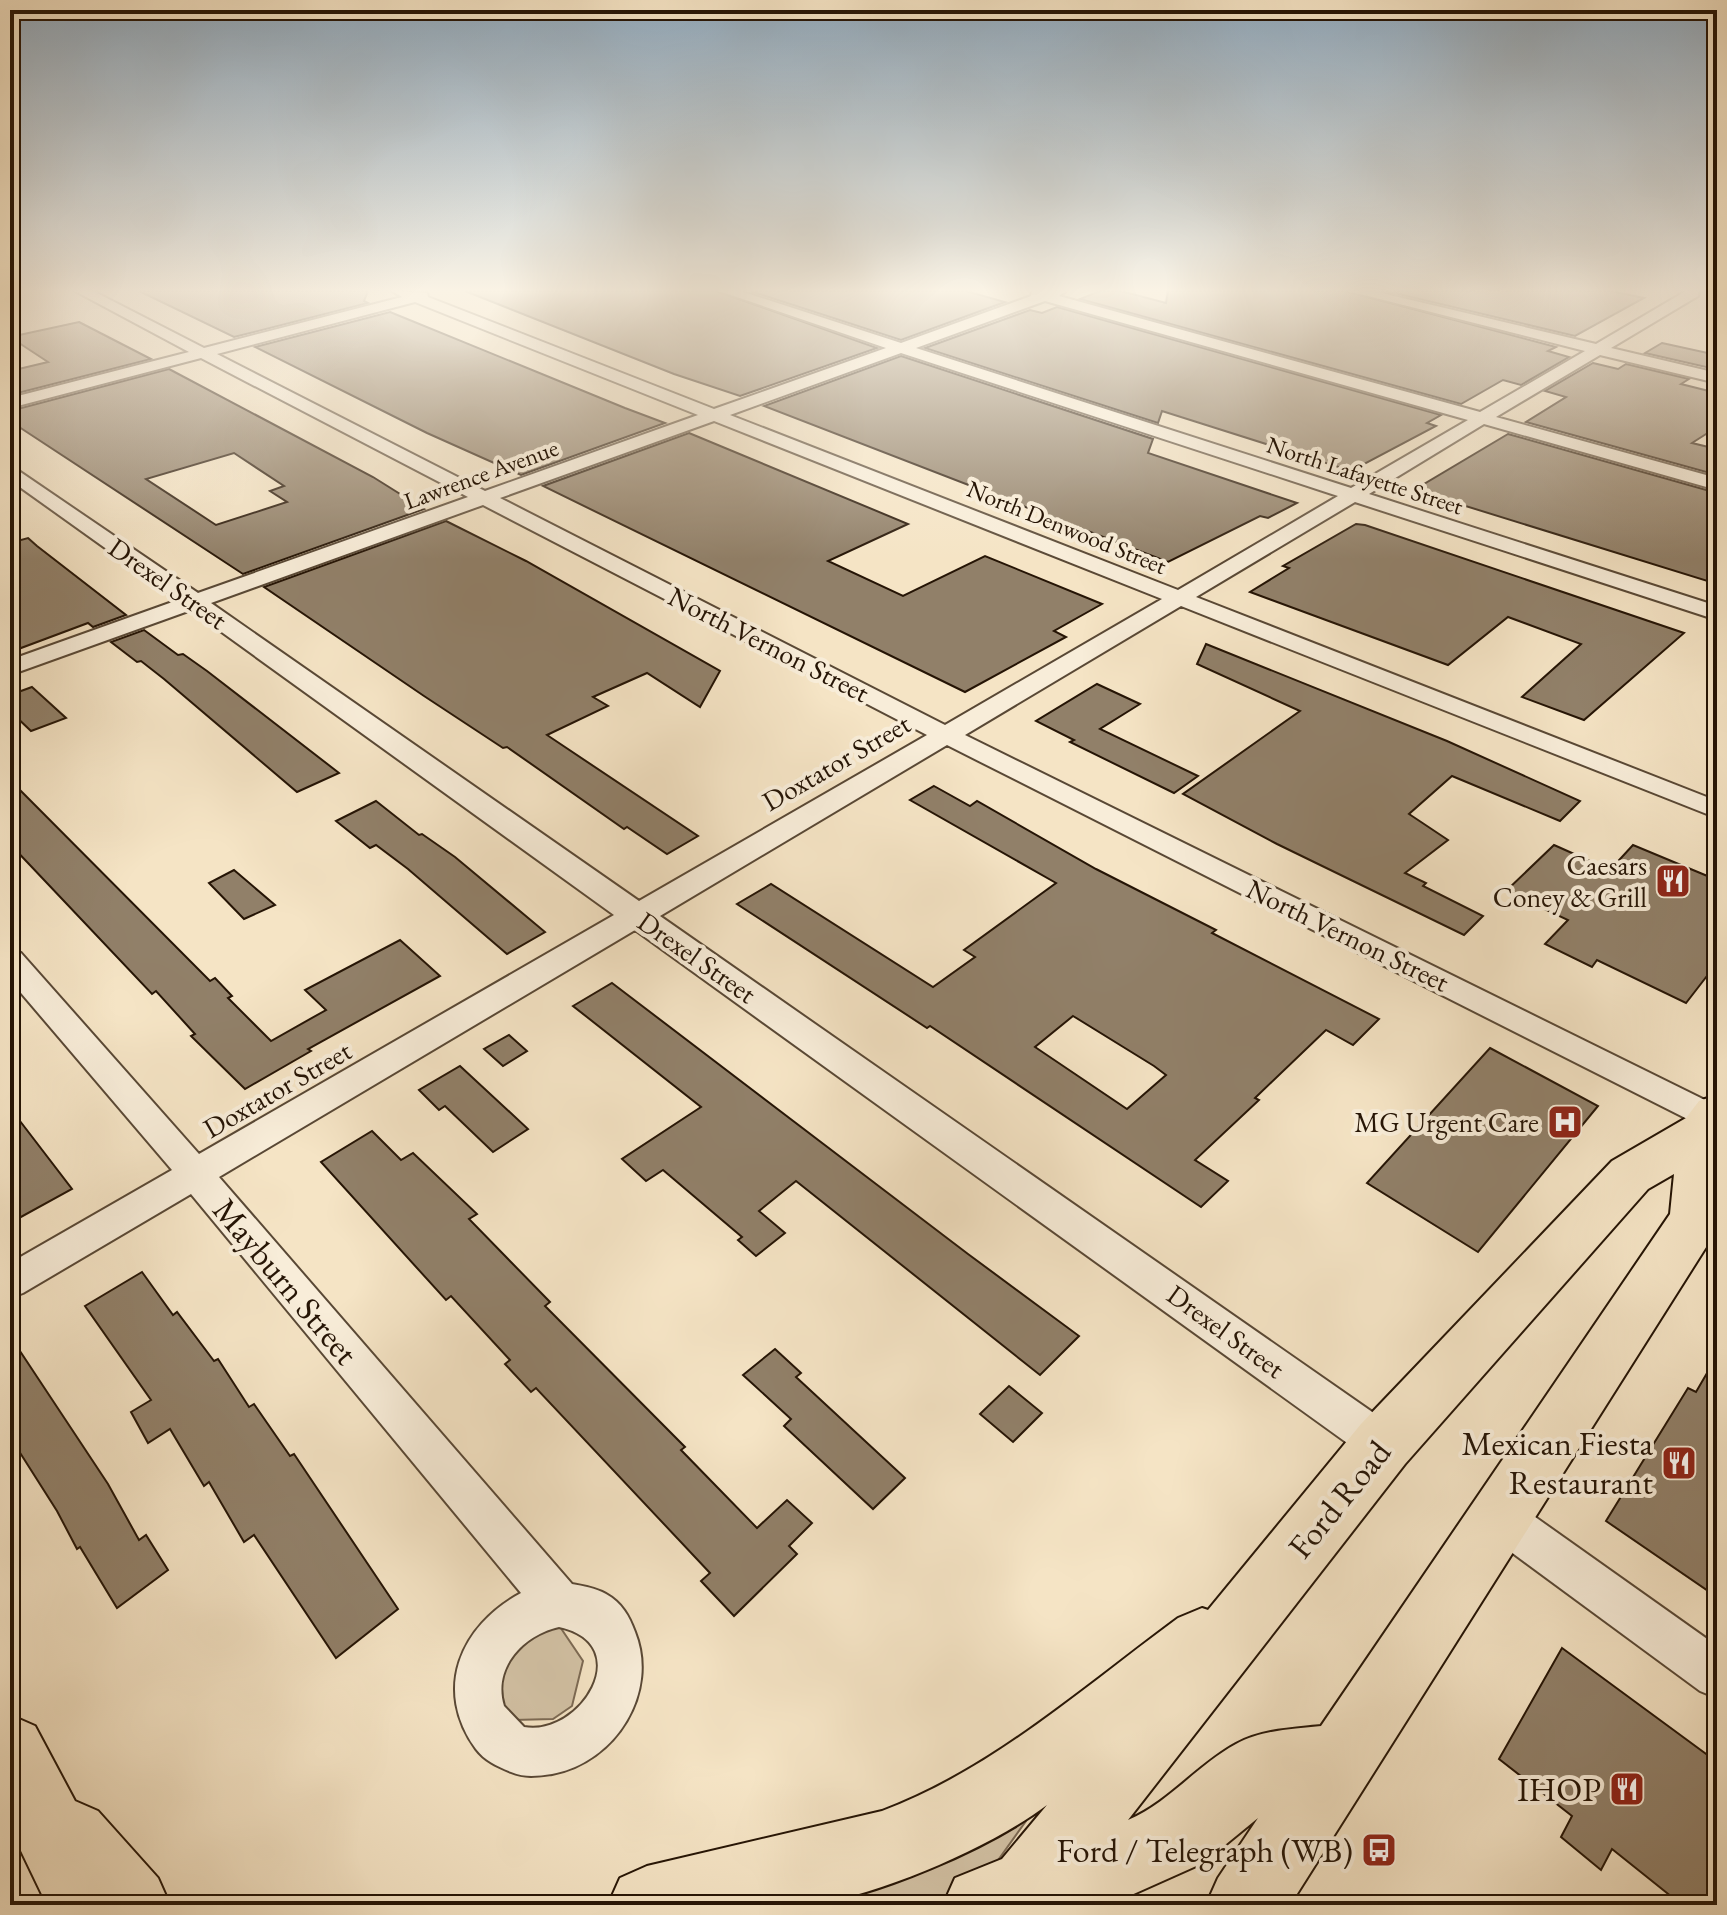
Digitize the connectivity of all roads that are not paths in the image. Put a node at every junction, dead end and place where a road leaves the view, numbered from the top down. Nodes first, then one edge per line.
1 (98, 380) edge
2 (257, 380) edge
3 (625, 380) edge
4 (812, 380) edge
5 (999, 380) edge
6 (1348, 380) edge
7 (1548, 380) edge
8 (10, 403) edge
9 (715, 416) junction
10 (1482, 419) junction
11 (10, 471) edge
12 (1717, 484) edge
13 (1352, 496) junction
14 (484, 498) junction
15 (1178, 599) junction
16 (194, 602) junction
17 (1717, 613) edge
18 (10, 668) edge
19 (946, 735) junction
20 (1717, 810) edge
21 (638, 916) junction
22 (10, 960) edge
23 (1713, 1122) edge
24 (195, 1173) junction
25 (10, 1282) edge
26 (1383, 1444) junction
27 (1499, 1517) junction
28 (1254, 1602) junction
29 (559, 1604) dead end
30 (1717, 1674) edge
31 (1342, 1759) junction
32 (19, 1769) edge
33 (1008, 1899) edge
34 (88, 1905) edge
35 (131, 1905) edge
36 (647, 1905) edge
37 (1245, 1905) edge

1 - 8 street
2 - 14 street, North Vernon Street
3 - 9 street, North Denwood Street
4 - 9 street, Lawrence Avenue
5 - 13 street, North Lafayette Street
6 - 10 street
7 - 10 street, Doxtator Street
9 - 14 street, Lawrence Avenue
9 - 15 street, North Denwood Street
10 - 12 street
10 - 13 street, Doxtator Street
11 - 16 street, Drexel Street
13 - 15 street, Doxtator Street
13 - 17 street, North Lafayette Street
14 - 16 street, Lawrence Avenue
14 - 19 street, North Vernon Street
15 - 19 street, Doxtator Street
15 - 20 street, North Denwood Street
16 - 18 street, Lawrence Avenue
16 - 21 street, Drexel Street
19 - 21 street, Doxtator Street
19 - 23 street, North Vernon Street
21 - 24 street, Doxtator Street
21 - 26 street, Drexel Street
22 - 24 street, Mayburn Street
23 - 26 main road, Ford Road
23 - 27 main road
24 - 25 street, Doxtator Street
24 - 29 street, Mayburn Street
26 - 28 main road, Ford Road
27 - 30 street
27 - 31 main road
28 - 33 main road, Ford Road
28 - 36 main road
31 - 33 main road
31 - 37 main road
32 - 34 main road
32 - 35 main road

